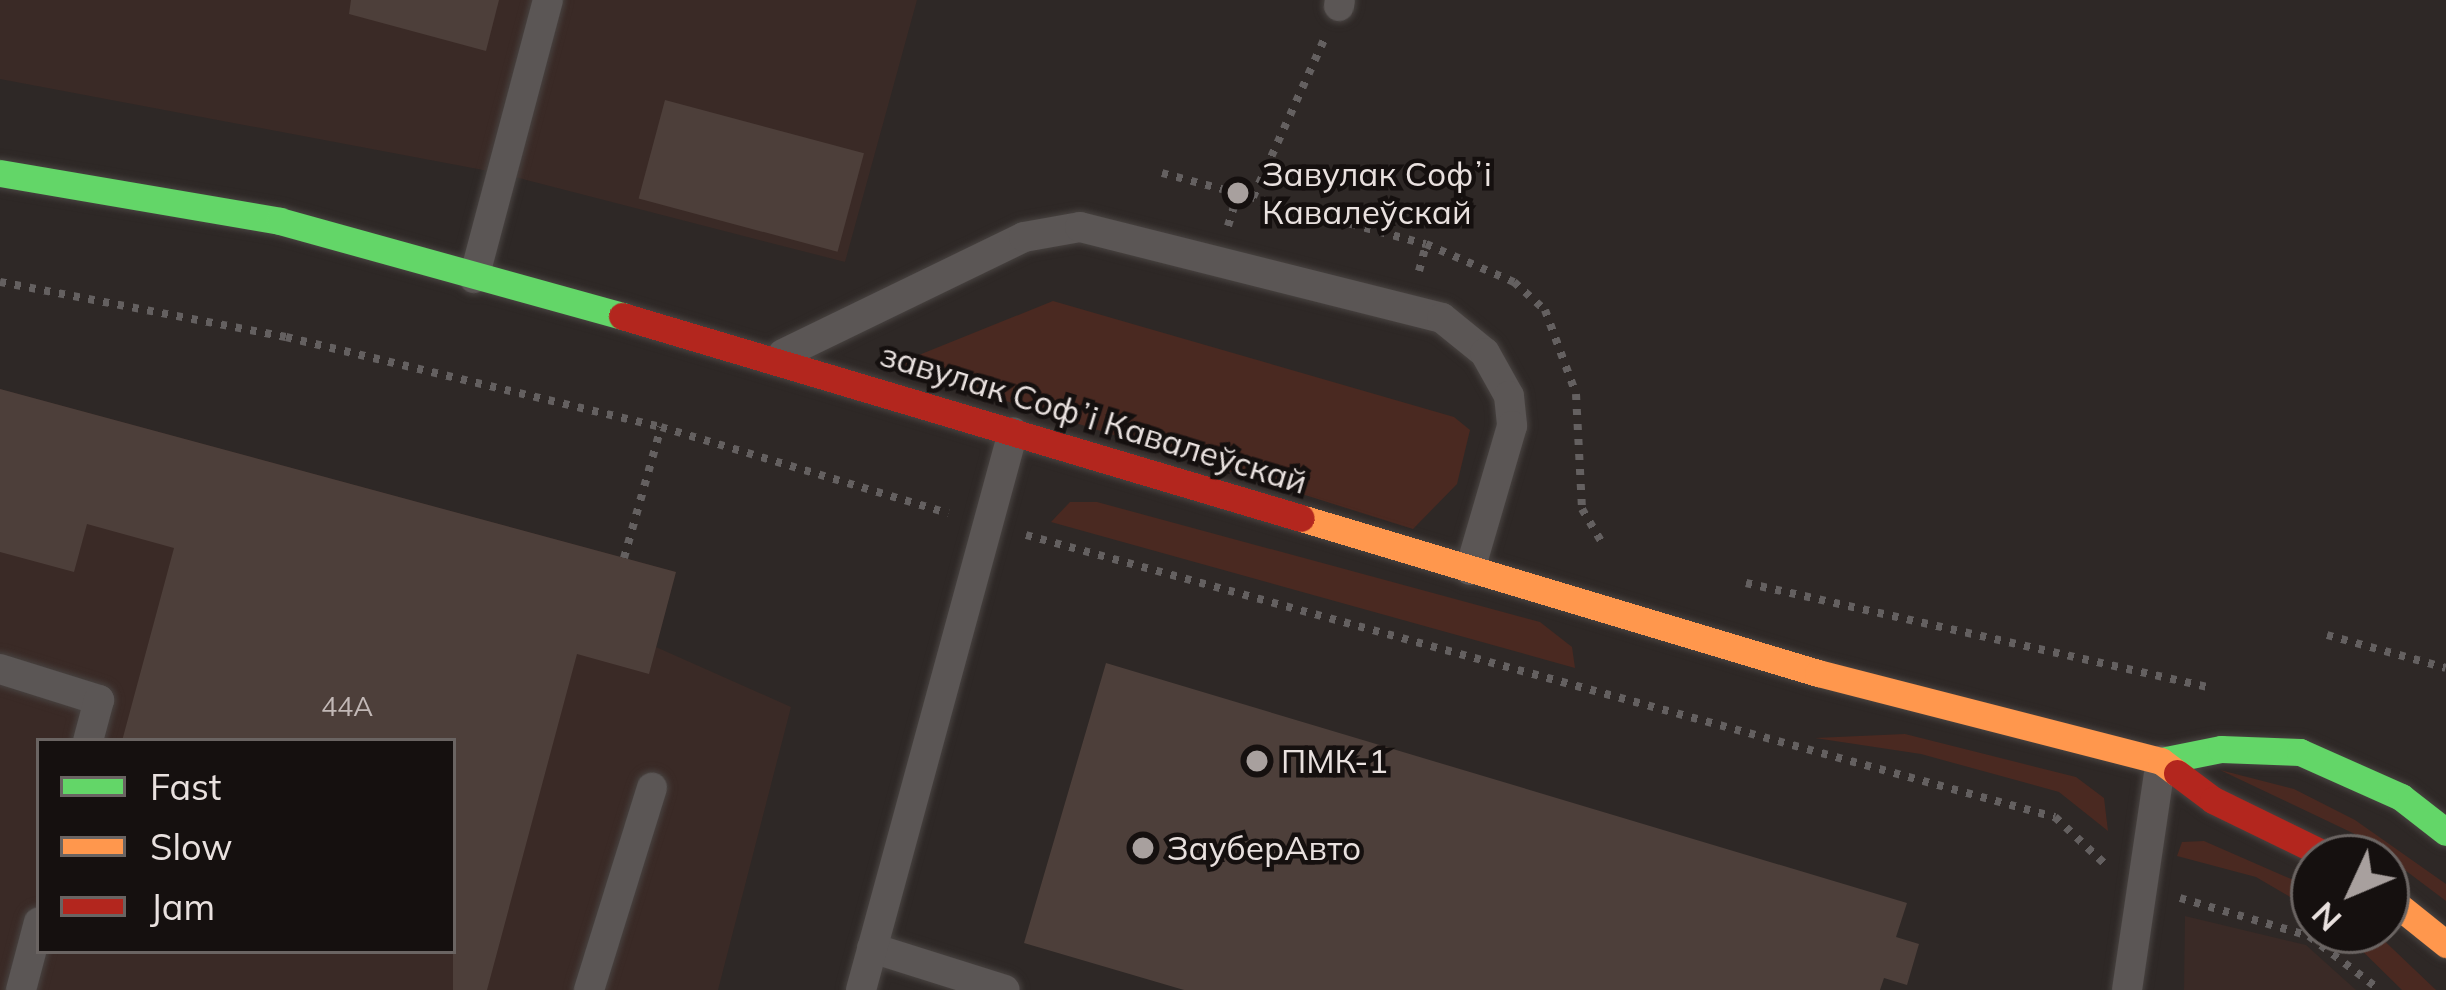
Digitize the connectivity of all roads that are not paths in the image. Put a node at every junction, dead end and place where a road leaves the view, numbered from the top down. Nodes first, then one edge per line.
1 (548, 0) edge
2 (0, 173) edge
3 (474, 278) junction
4 (774, 359) junction
5 (1013, 432) junction
6 (1470, 570) junction
7 (0, 669) edge
8 (89, 738) edge
9 (2161, 761) junction
10 (652, 788) dead end
11 (2446, 832) edge
12 (2290, 838) edge
13 (2410, 915) edge
14 (36, 933) edge
15 (2446, 944) edge
16 (872, 948) junction
17 (21, 990) edge
18 (590, 990) edge
19 (860, 990) edge
20 (1005, 990) edge
21 (2127, 990) edge

1 - 3 lane
2 - 3 street, завулак Софʼі Кавалеўскай
3 - 4 street, завулак Софʼі Кавалеўскай
4 - 5 street, завулак Софʼі Кавалеўскай
4 - 6 lane
5 - 6 street, завулак Софʼі Кавалеўскай
5 - 16 lane
6 - 9 street, завулак Софʼі Кавалеўскай
7 - 8 lane
9 - 11 street, завулак Софʼі Кавалеўскай
9 - 12 street, завулак Софʼі Кавалеўскай
9 - 21 lane
10 - 18 lane
13 - 15 street
14 - 17 lane
16 - 19 lane
16 - 20 lane

